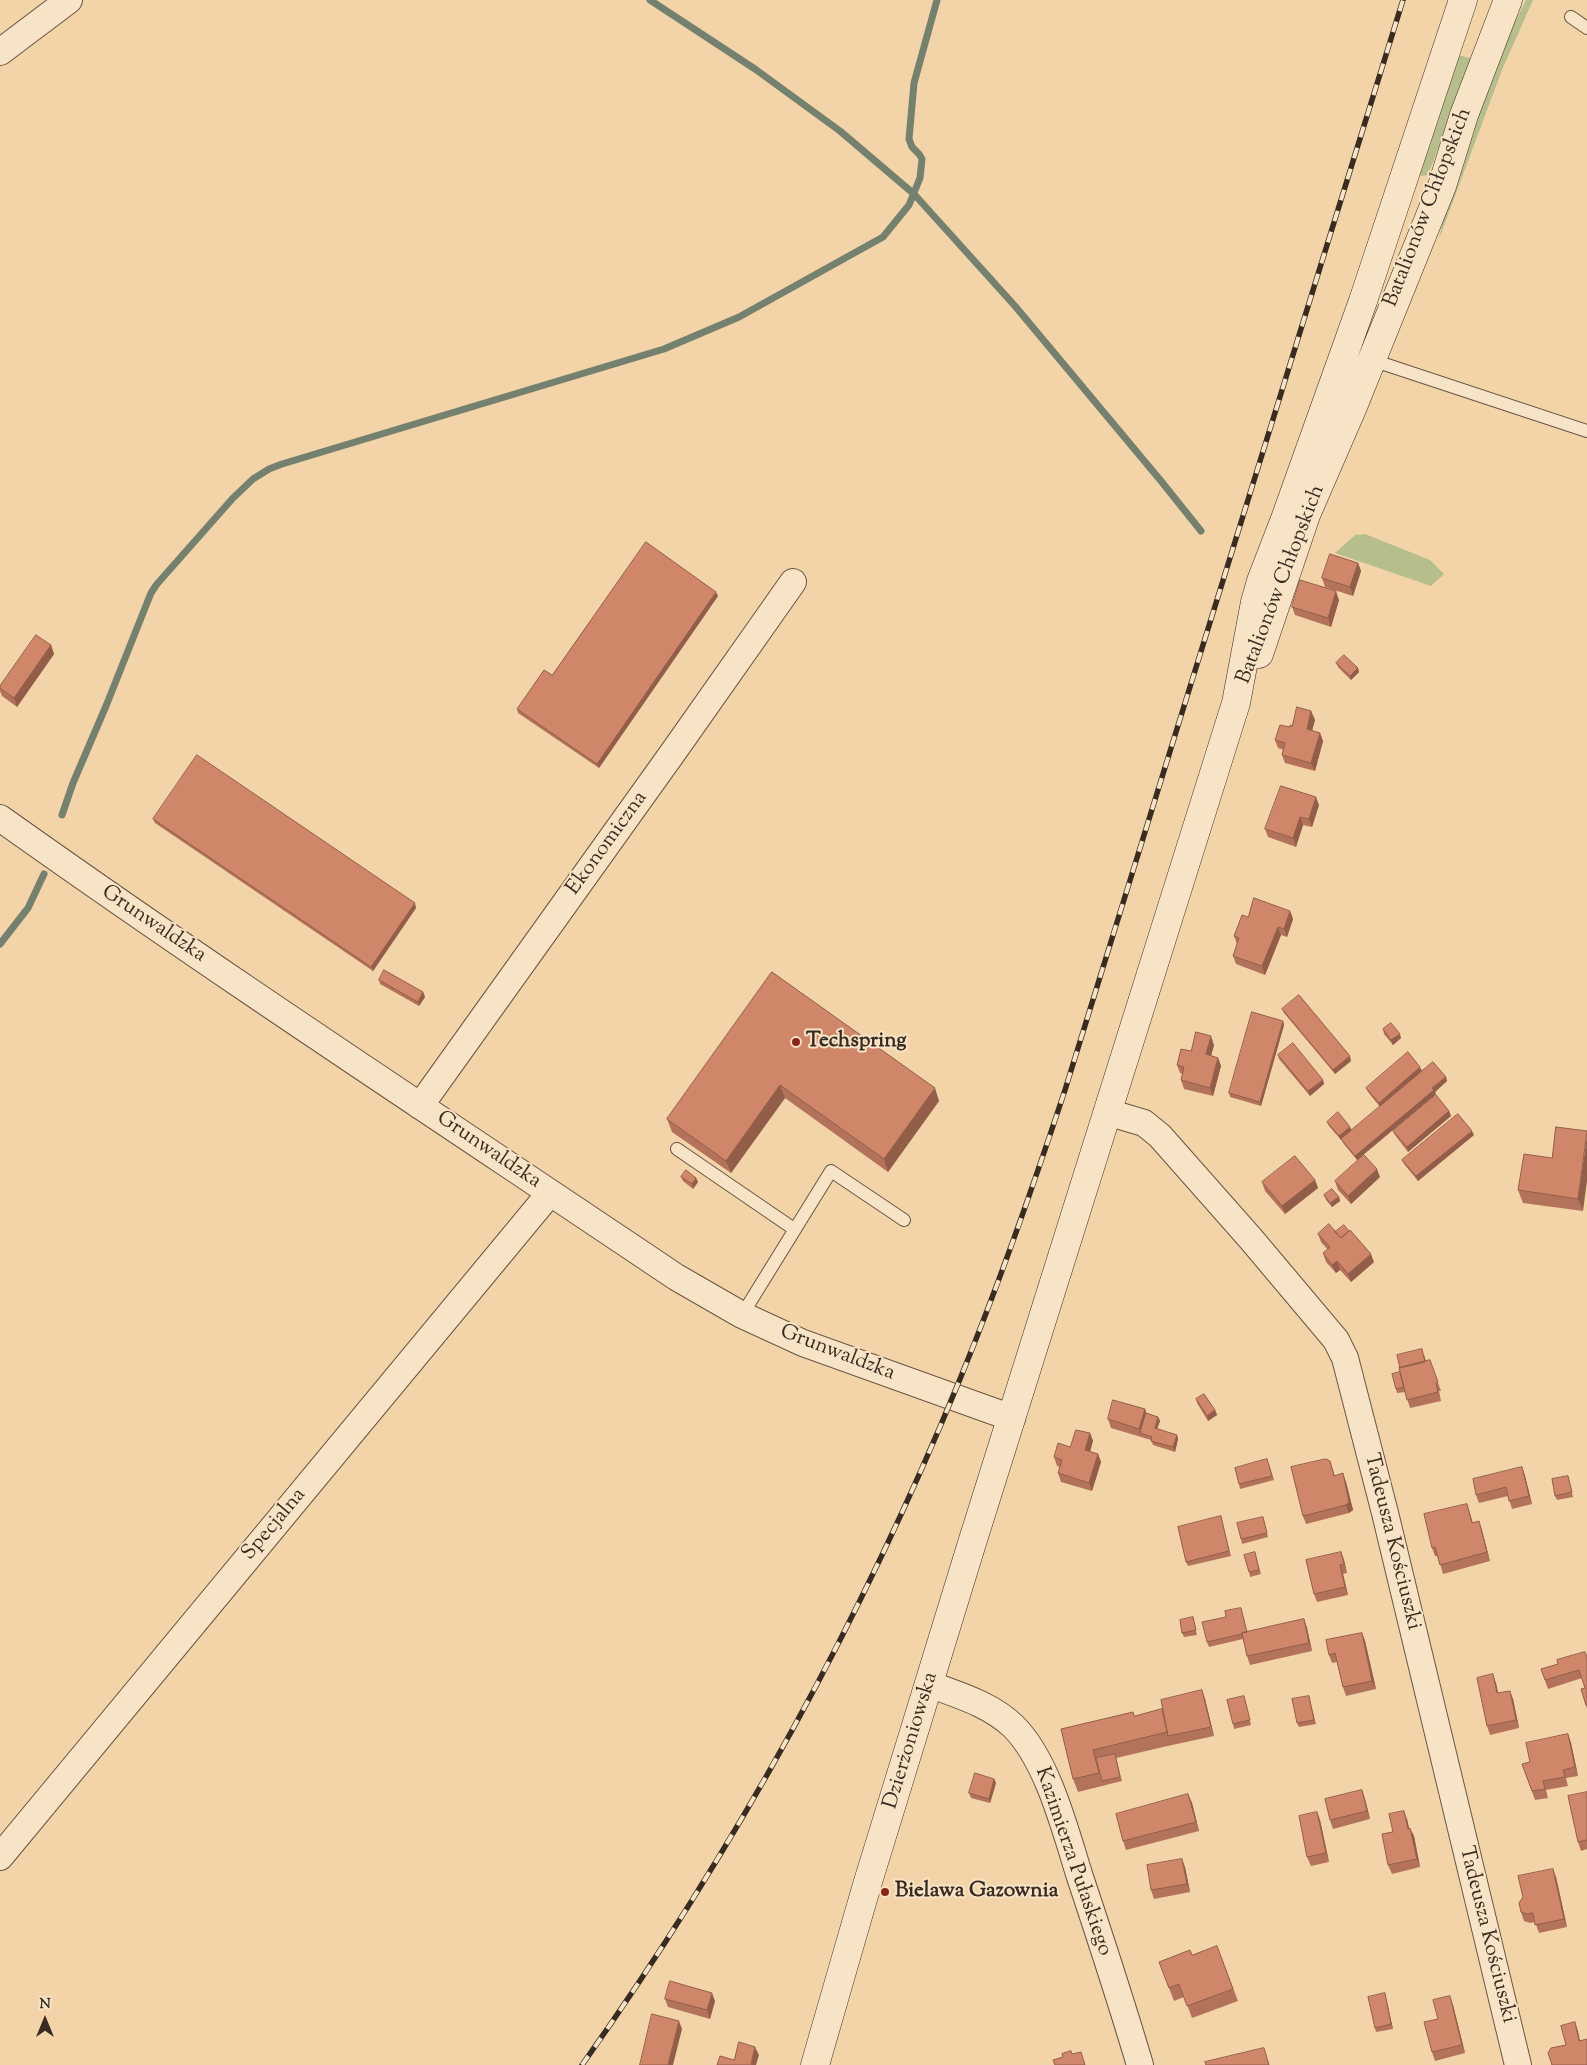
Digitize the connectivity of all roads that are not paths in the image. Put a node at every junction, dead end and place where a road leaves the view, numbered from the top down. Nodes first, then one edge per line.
1 (69, 0) edge
2 (1463, 0) edge
3 (1508, 0) edge
4 (1571, 17) dead end
5 (1587, 28) edge
6 (0, 52) edge
7 (1346, 350) junction
8 (1371, 359) junction
9 (1587, 431) edge
10 (793, 582) dead end
11 (1236, 703) junction
12 (0, 818) edge
13 (420, 1106) junction
14 (1107, 1112) junction
15 (677, 1149) dead end
16 (550, 1193) junction
17 (904, 1220) dead end
18 (794, 1229) junction
19 (742, 1314) junction
20 (1012, 1418) junction
21 (929, 1684) junction
22 (0, 1857) edge
23 (815, 2065) edge
24 (1140, 2065) edge
25 (1518, 2065) edge

1 - 6 street
2 - 7 main road, Batalionów Chłopskich
3 - 8 main road, Batalionów Chłopskich
4 - 5 lane
7 - 8 lane
7 - 11 main road, Batalionów Chłopskich
8 - 9 lane
8 - 11 main road, Batalionów Chłopskich
10 - 13 street, Ekonomiczna
11 - 14 main road, Dzierżoniowska
12 - 13 street, Grunwaldzka
13 - 16 street, Grunwaldzka
14 - 20 main road, Dzierżoniowska
14 - 25 street, Tadeusza Kościuszki
15 - 18 lane
16 - 19 street, Grunwaldzka
16 - 22 street, Specjalna
17 - 18 lane
18 - 19 lane
19 - 20 street, Grunwaldzka
20 - 21 main road, Dzierżoniowska
21 - 23 main road, Dzierżoniowska
21 - 24 street, Kazimierza Pułaskiego

